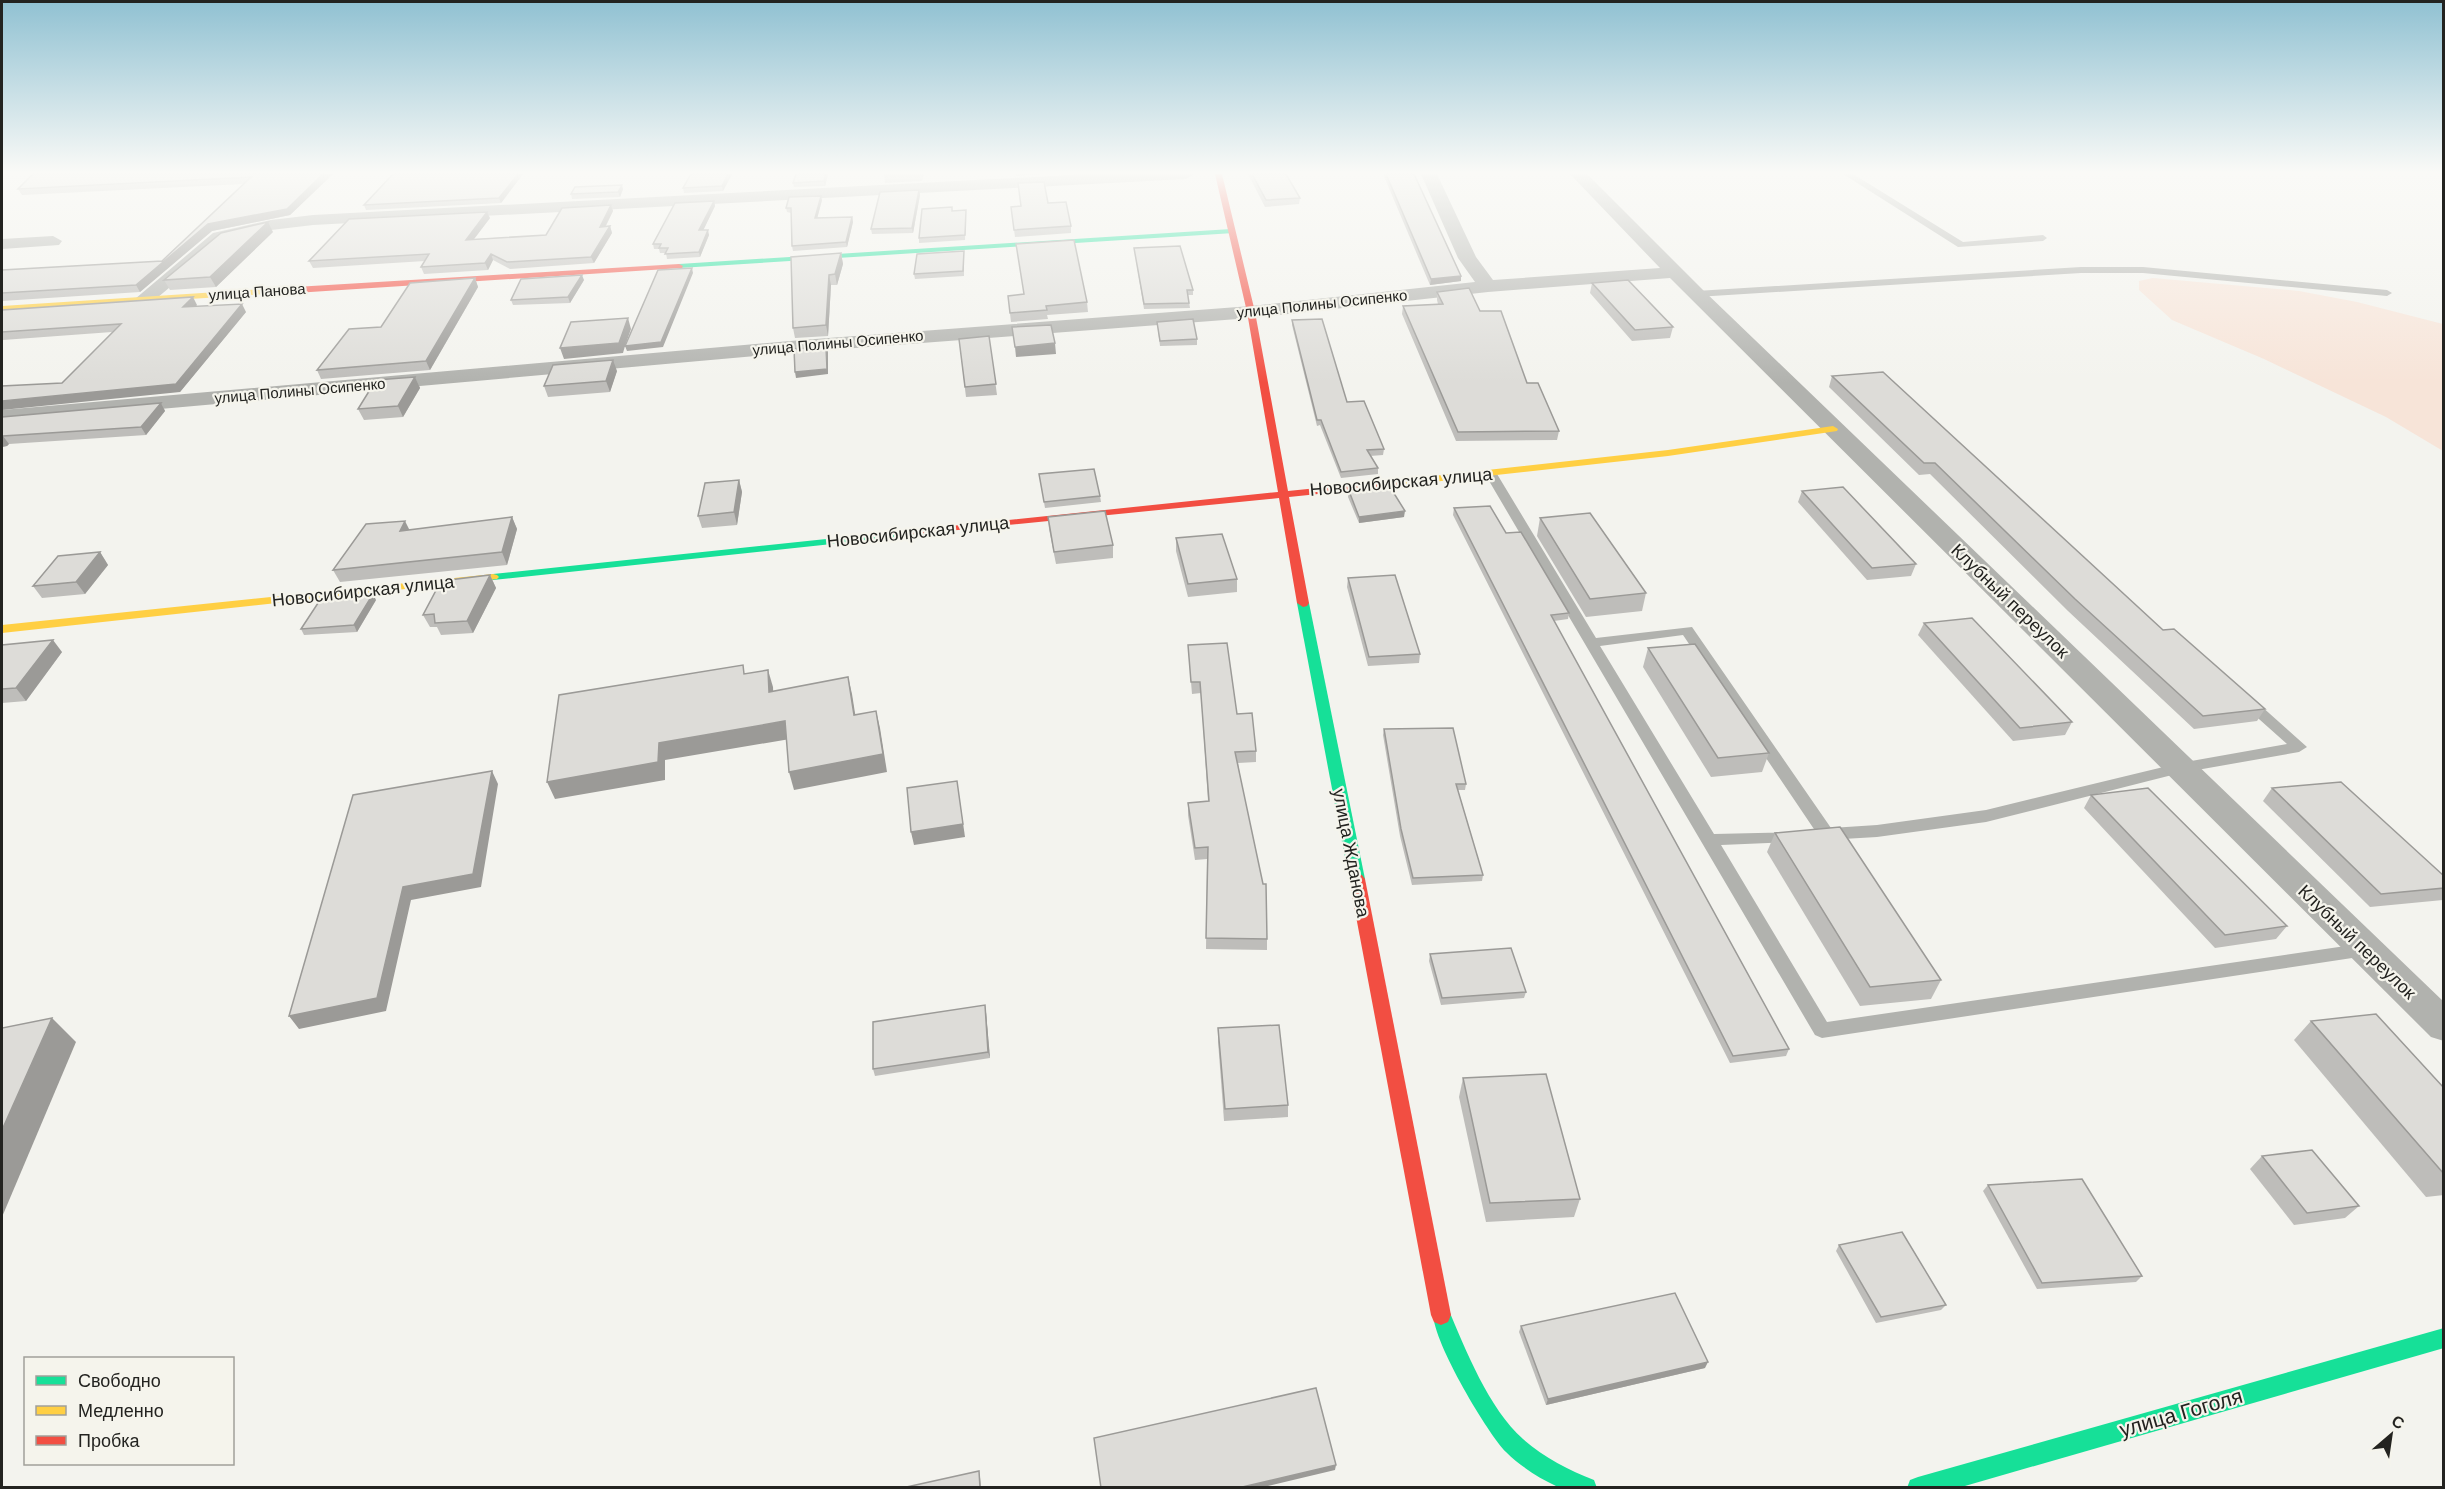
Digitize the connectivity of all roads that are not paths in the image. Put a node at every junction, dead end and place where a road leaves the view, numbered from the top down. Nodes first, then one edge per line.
1 (211, 243) edge
2 (1031, 243) edge
3 (1234, 243) edge
4 (1460, 243) edge
5 (1646, 243) edge
6 (1959, 243) edge
7 (1979, 243) edge
8 (1674, 272) junction
9 (1488, 286) junction
10 (2387, 292) dead end
11 (1696, 294) junction
12 (144, 299) junction
13 (2, 309) edge
14 (1251, 312) junction
15 (2, 417) edge
16 (1833, 429) junction
17 (1491, 474) junction
18 (1281, 493) junction
19 (2, 629) edge
20 (1591, 643) junction
21 (2230, 686) edge
22 (2180, 768) junction
23 (1827, 834) junction
24 (1709, 840) junction
25 (2366, 950) junction
26 (2444, 1026) edge
27 (2444, 1338) edge
28 (1572, 1485) edge
29 (1918, 1488) edge

1 - 12 street
2 - 12 main road, улица Панова
3 - 14 main road, улица Жданова
4 - 9 street
5 - 8 street, Клубный переулок
6 - 7 lane
8 - 9 street, улица Полины Осипенко
8 - 11 street, Клубный переулок
9 - 14 street, улица Полины Осипенко
10 - 11 lane
11 - 16 street, Клубный переулок
12 - 13 main road, улица Панова
14 - 15 street, улица Полины Осипенко
14 - 18 main road, улица Жданова
16 - 17 main road, Новосибирская улица
16 - 22 street, Клубный переулок
17 - 18 main road, Новосибирская улица
17 - 20 lane
18 - 19 main road, Новосибирская улица
18 - 28 main road, улица Жданова
20 - 23 lane
20 - 24 lane
21 - 22 lane
22 - 23 lane
22 - 25 street, Клубный переулок
23 - 24 lane
24 - 25 lane
25 - 26 street, Клубный переулок
27 - 29 main road, улица Гоголя

